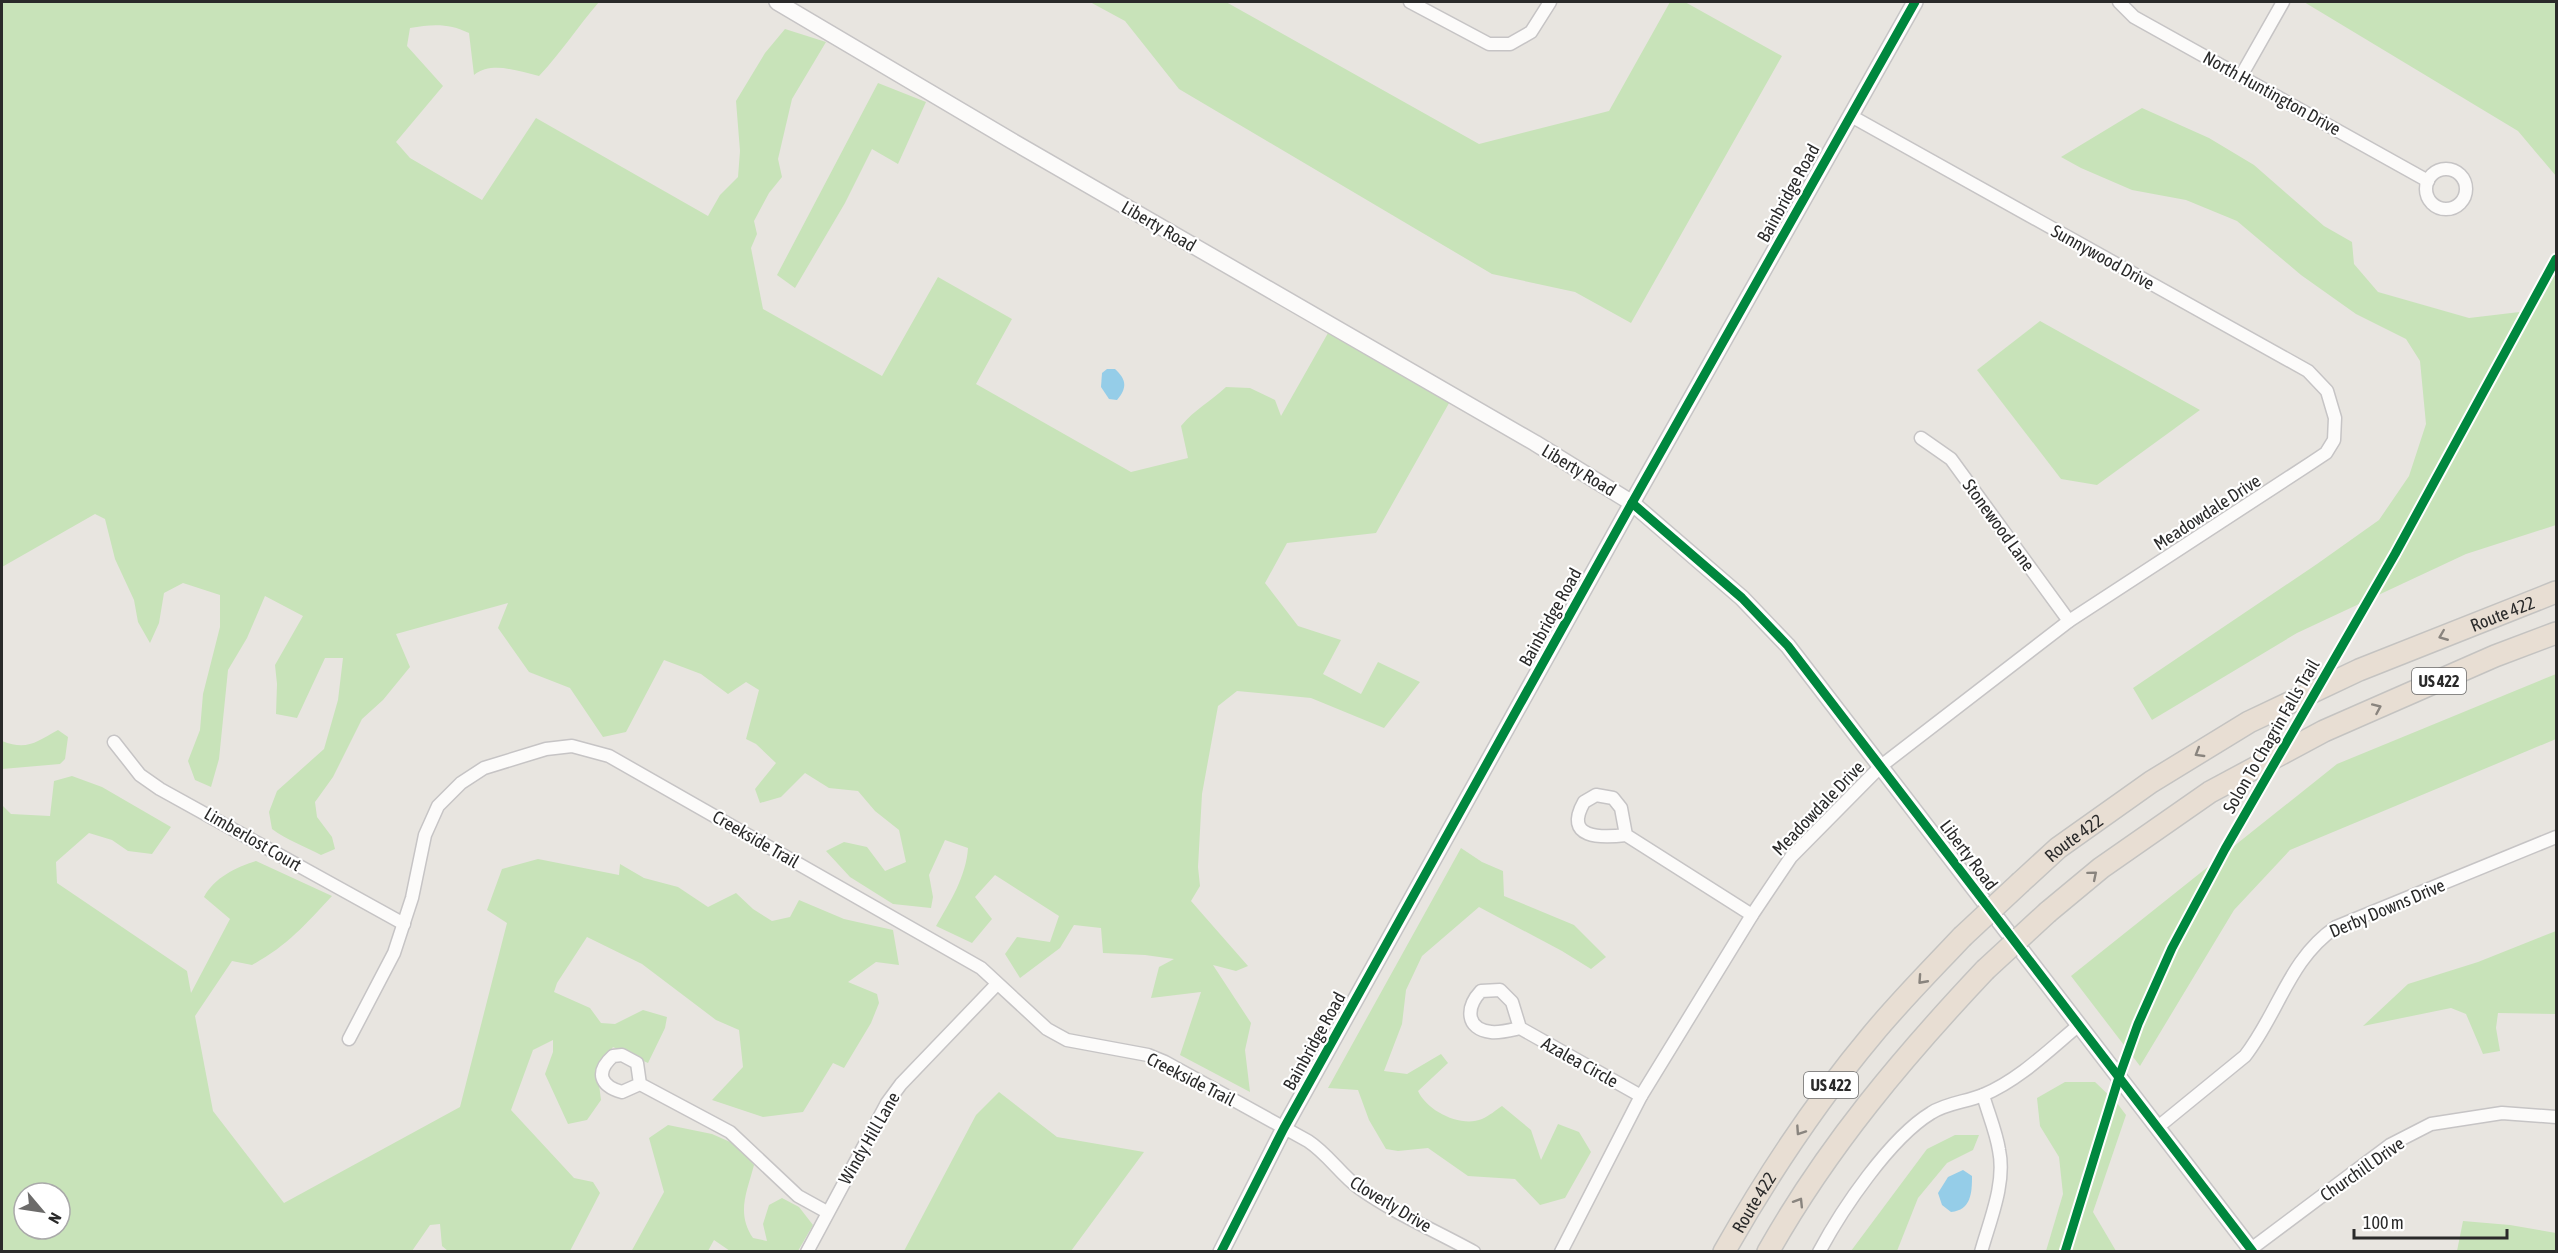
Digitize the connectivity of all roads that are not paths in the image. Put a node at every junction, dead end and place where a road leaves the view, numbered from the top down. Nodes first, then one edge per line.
1 (777, 2) edge
2 (1410, 2) edge
3 (1550, 2) edge
4 (1915, 2) edge
5 (2119, 2) edge
6 (2283, 2) edge
7 (2241, 76) junction
8 (1851, 116) junction
9 (2428, 181) dead end
10 (2335, 418) joint
11 (1921, 438) dead end
12 (1632, 503) junction
13 (2556, 592) edge
14 (2069, 621) junction
15 (2556, 633) edge
16 (114, 741) dead end
17 (1881, 766) junction
18 (1626, 835) dead end
19 (2556, 837) edge
20 (1752, 915) junction
21 (404, 924) junction
22 (997, 984) junction
23 (2079, 1024) junction
24 (1520, 1028) dead end
25 (349, 1039) dead end
26 (640, 1083) dead end
27 (1983, 1095) junction
28 (1641, 1096) junction
29 (2556, 1117) edge
30 (2158, 1127) junction
31 (1284, 1128) junction
32 (827, 1212) junction
33 (2252, 1250) edge
34 (807, 1251) edge
35 (1221, 1251) edge
36 (1474, 1251) edge
37 (1561, 1251) edge
38 (1724, 1251) edge
39 (1768, 1251) edge
40 (1819, 1251) edge
41 (1981, 1251) edge

1 - 12 street, Liberty Road
2 - 3 street
4 - 8 street, Bainbridge Road
5 - 7 street, North Huntington Drive
6 - 7 street
7 - 9 street, North Huntington Drive
8 - 10 street, Sunnywood Drive
8 - 12 street, Bainbridge Road
10 - 14 street, Meadowdale Drive
11 - 14 street, Stonewood Lane
12 - 17 street, Liberty Road
12 - 31 street, Bainbridge Road
13 -> 38 highway, Route 422 / US 422, bridge
14 - 17 street, Meadowdale Drive
39 -> 15 highway, Route 422 / US 422, bridge
16 - 21 street, Limberlost Court
17 - 20 street, Meadowdale Drive
17 - 23 street, Liberty Road
18 - 20 street
19 - 30 street, Derby Downs Drive
20 - 28 street, Meadowdale Drive
21 - 22 street, Creekside Trail
21 - 25 street, Creekside Trail
22 - 31 street, Creekside Trail
22 - 32 street, Windy Hill Lane
23 - 27 street
23 - 30 street, Liberty Road
24 - 28 street, Azalea Circle
26 - 32 street
27 - 40 street
27 - 41 street
28 - 37 street, Meadowdale Drive
29 - 33 street, Churchill Drive
30 - 33 street, Liberty Road
31 - 35 street, Bainbridge Road
31 - 36 street, Cloverly Drive
32 - 34 street, Windy Hill Lane

